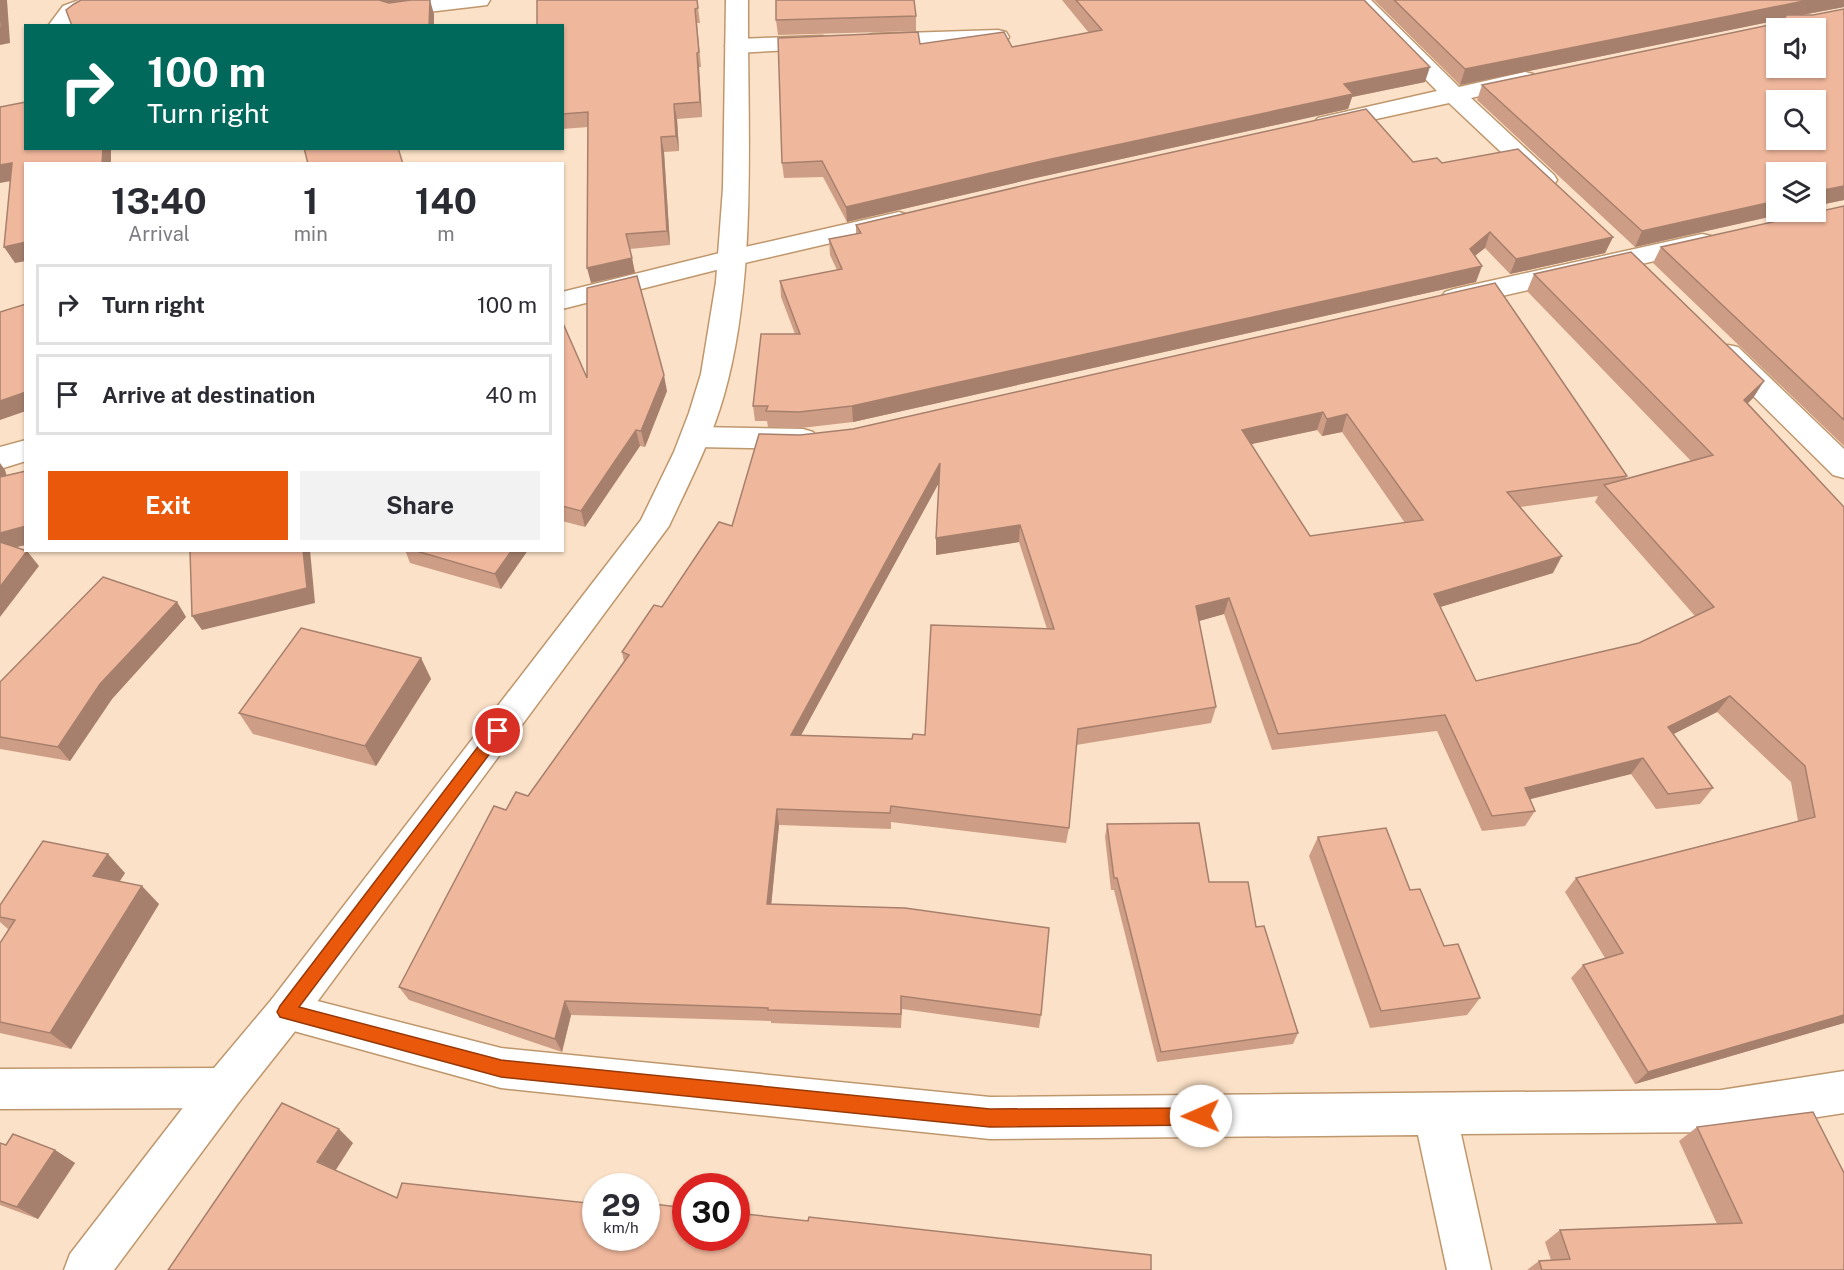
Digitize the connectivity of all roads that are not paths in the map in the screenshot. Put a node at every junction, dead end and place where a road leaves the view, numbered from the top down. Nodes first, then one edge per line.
1 (98, 0) edge
2 (479, 0) edge
3 (736, 0) edge
4 (1359, 0) edge
5 (394, 10) edge
6 (61, 24) edge
7 (998, 37) edge
8 (736, 46) junction
9 (1545, 75) edge
10 (1453, 94) junction
11 (1302, 128) edge
12 (1562, 196) edge
13 (918, 216) edge
14 (1731, 235) edge
15 (732, 258) junction
16 (564, 300) edge
17 (1433, 303) edge
18 (1707, 333) edge
19 (833, 436) edge
20 (696, 437) junction
21 (24, 451) edge
22 (0, 458) edge
23 (1844, 467) edge
24 (286, 1012) junction
25 (224, 1088) junction
26 (0, 1089) edge
27 (1844, 1092) edge
28 (1435, 1114) junction
29 (86, 1270) edge
30 (1469, 1270) edge

1 - 6 street
2 - 5 street
3 - 8 street
4 - 10 street
7 - 8 street
8 - 15 street
9 - 10 street
10 - 11 street
10 - 12 street
13 - 15 street
14 - 17 street
15 - 16 street
15 - 20 street
18 - 23 street
19 - 20 street
20 - 24 street
21 - 22 street
24 - 25 street
24 - 28 street
25 - 26 street
25 - 29 street
27 - 28 street
28 - 30 street

